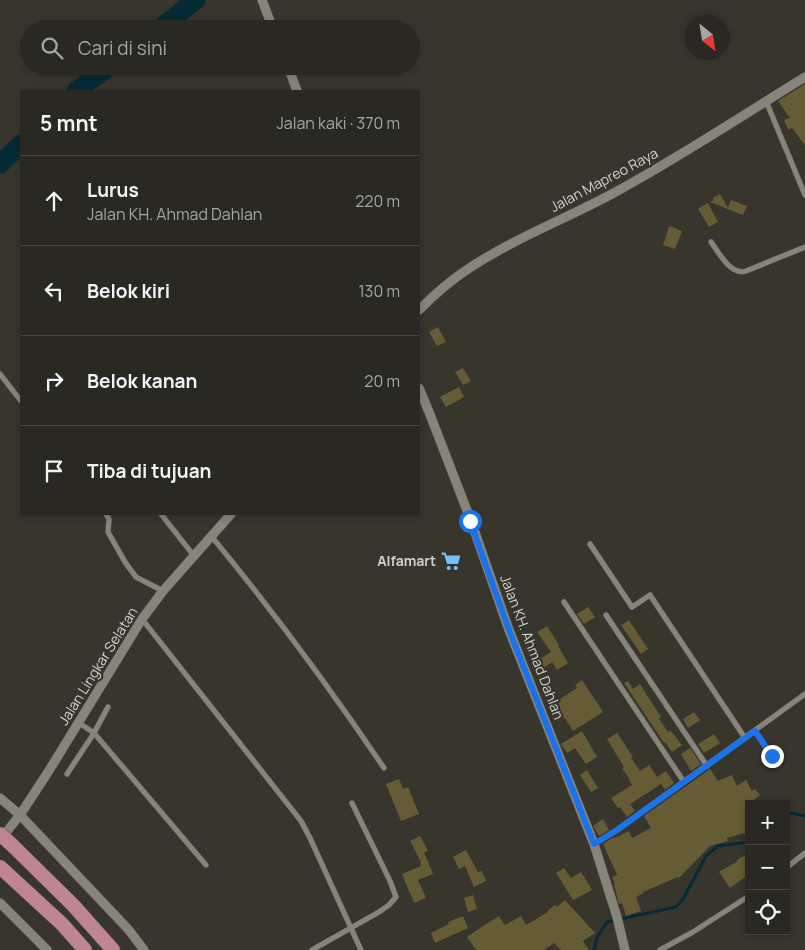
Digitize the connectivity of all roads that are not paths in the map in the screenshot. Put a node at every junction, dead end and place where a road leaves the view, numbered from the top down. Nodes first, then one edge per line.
1 (262, 0) edge
2 (270, 20) edge
3 (291, 75) edge
4 (805, 77) edge
5 (297, 90) edge
6 (766, 101) junction
7 (805, 195) edge
8 (711, 242) dead end
9 (805, 246) edge
10 (420, 309) edge
11 (0, 374) edge
12 (420, 390) edge
13 (20, 401) edge
14 (107, 515) edge
15 (162, 515) edge
16 (230, 515) edge
17 (212, 536) junction
18 (590, 544) dead end
19 (194, 556) junction
20 (163, 592) junction
21 (564, 602) dead end
22 (606, 615) dead end
23 (142, 618) junction
24 (805, 694) edge
25 (108, 707) dead end
26 (79, 723) junction
27 (755, 731) junction
28 (94, 733) junction
29 (745, 738) junction
30 (772, 756) dead end
31 (706, 766) junction
32 (384, 768) dead end
33 (67, 774) dead end
34 (684, 782) junction
35 (0, 798) edge
36 (352, 803) dead end
37 (20, 815) junction
38 (0, 834) edge
39 (6, 843) edge
40 (594, 844) junction
41 (805, 853) edge
42 (206, 865) dead end
43 (790, 865) edge
44 (0, 867) edge
45 (745, 899) edge
46 (0, 903) edge
47 (350, 928) junction
48 (47, 950) edge
49 (85, 950) edge
50 (113, 950) edge
51 (144, 950) edge
52 (312, 950) edge
53 (361, 950) edge
54 (625, 950) edge
55 (660, 950) edge

1 - 2 street
3 - 5 street
4 - 6 street, Jalan Mapreo Raya
6 - 7 street
6 - 10 street, Jalan Mapreo Raya
8 - 9 street
11 - 13 street
12 - 40 street, Jalan KH. Ahmad Dahlan
14 - 20 street
15 - 19 street
16 - 17 street, Jalan Lingkar Selatan
17 - 19 street, Jalan Lingkar Selatan
17 - 32 street
18 - 29 street
19 - 20 street, Jalan Lingkar Selatan
20 - 23 street, Jalan Lingkar Selatan
21 - 34 street
22 - 31 street
23 - 26 street, Jalan Lingkar Selatan
23 - 47 street
24 - 27 street
25 - 28 street
26 - 28 street
26 - 37 street, Jalan Lingkar Selatan
27 - 29 street
27 - 30 street
28 - 33 street
28 - 42 street
29 - 31 street
31 - 34 street
34 - 40 street
35 - 37 street
36 - 47 street
37 - 39 street, Jalan Lingkar Selatan
37 - 51 street
38 - 39 highway, bridge
39 - 50 highway
40 - 54 street, Jalan KH. Ahmad Dahlan
41 - 43 street
44 - 49 highway
45 - 55 street
46 - 48 street
47 - 52 street
47 - 53 street

